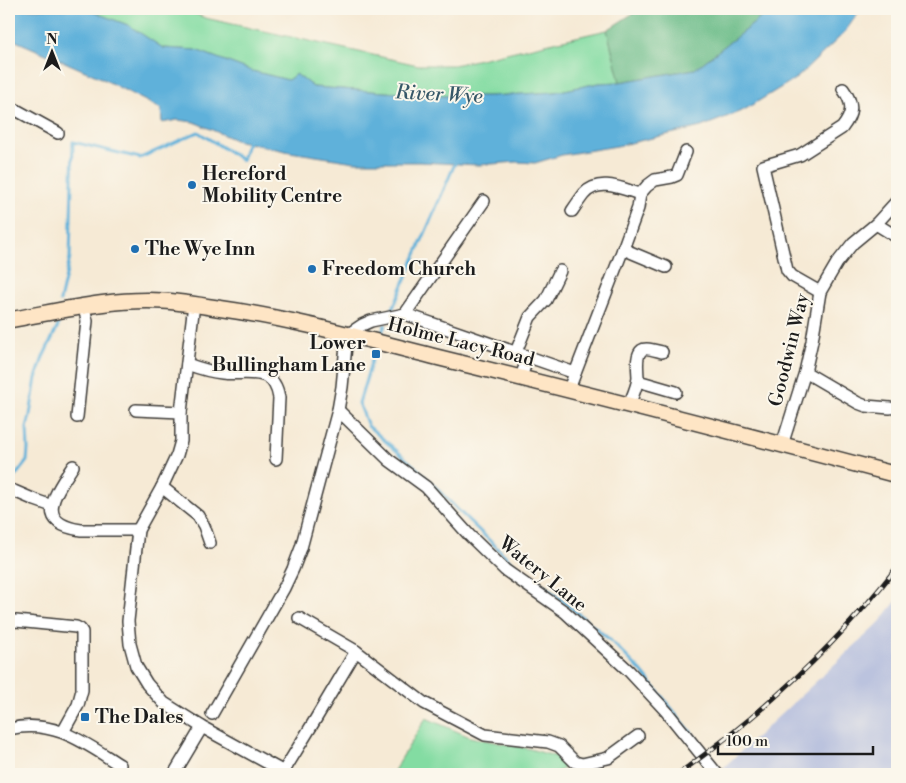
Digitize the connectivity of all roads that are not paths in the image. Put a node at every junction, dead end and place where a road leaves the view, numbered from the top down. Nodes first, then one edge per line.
1 (844, 89) dead end
2 (9, 106) edge
3 (58, 132) dead end
4 (686, 152) dead end
5 (640, 194) junction
6 (484, 201) dead end
7 (897, 201) edge
8 (572, 210) dead end
9 (876, 224) junction
10 (897, 237) edge
11 (623, 250) junction
12 (666, 267) dead end
13 (560, 271) dead end
14 (820, 292) junction
15 (194, 304) junction
16 (84, 306) junction
17 (405, 314) junction
18 (9, 320) edge
19 (347, 335) junction
20 (516, 352) junction
21 (662, 352) dead end
22 (528, 356) junction
23 (187, 364) junction
24 (805, 372) junction
25 (576, 373) junction
26 (521, 377) junction
27 (638, 381) junction
28 (569, 390) junction
29 (676, 392) dead end
30 (629, 405) junction
31 (890, 408) dead end
32 (136, 410) dead end
33 (338, 410) junction
34 (181, 412) junction
35 (77, 417) dead end
36 (782, 445) junction
37 (276, 459) dead end
38 (73, 466) dead end
39 (897, 475) edge
40 (162, 487) junction
41 (9, 490) edge
42 (52, 506) junction
43 (138, 530) junction
44 (210, 543) dead end
45 (299, 618) dead end
46 (9, 622) edge
47 (356, 651) junction
48 (212, 714) dead end
49 (202, 727) junction
50 (9, 729) edge
51 (63, 732) junction
52 (638, 736) dead end
53 (120, 765) dead end
54 (283, 773) edge
55 (174, 774) edge
56 (717, 774) edge

1 - 14 street
2 - 3 street
4 - 5 street
5 - 8 street
5 - 11 street
6 - 17 street
7 - 9 street, Goodwin Way
9 - 10 street
9 - 14 street, Goodwin Way
11 - 12 street
11 - 25 street
13 - 20 street
14 - 24 street, Goodwin Way
15 - 16 street, Holme Lacy Road
15 - 19 street, Holme Lacy Road
15 - 23 street
16 - 18 street, Holme Lacy Road
16 - 35 street
17 - 19 street
17 - 20 street
19 - 26 street, Holme Lacy Road
19 - 33 street
20 - 22 street
21 - 27 street
22 - 25 street
22 - 26 street
23 - 34 street
23 - 37 street
24 - 31 street
24 - 36 street, Goodwin Way
25 - 28 street
26 - 28 street, Holme Lacy Road
27 - 29 street
27 - 30 street
28 - 30 street, Holme Lacy Road
30 - 36 street, Holme Lacy Road
32 - 34 street
33 - 48 street
33 - 56 street, Watery Lane
34 - 40 street
36 - 39 street, Holme Lacy Road
38 - 42 street
40 - 43 street
40 - 44 street
41 - 42 street
42 - 43 street
43 - 49 street
45 - 47 street
46 - 51 street
47 - 52 street
47 - 54 street
49 - 54 street
49 - 55 street
50 - 51 street
51 - 53 street

